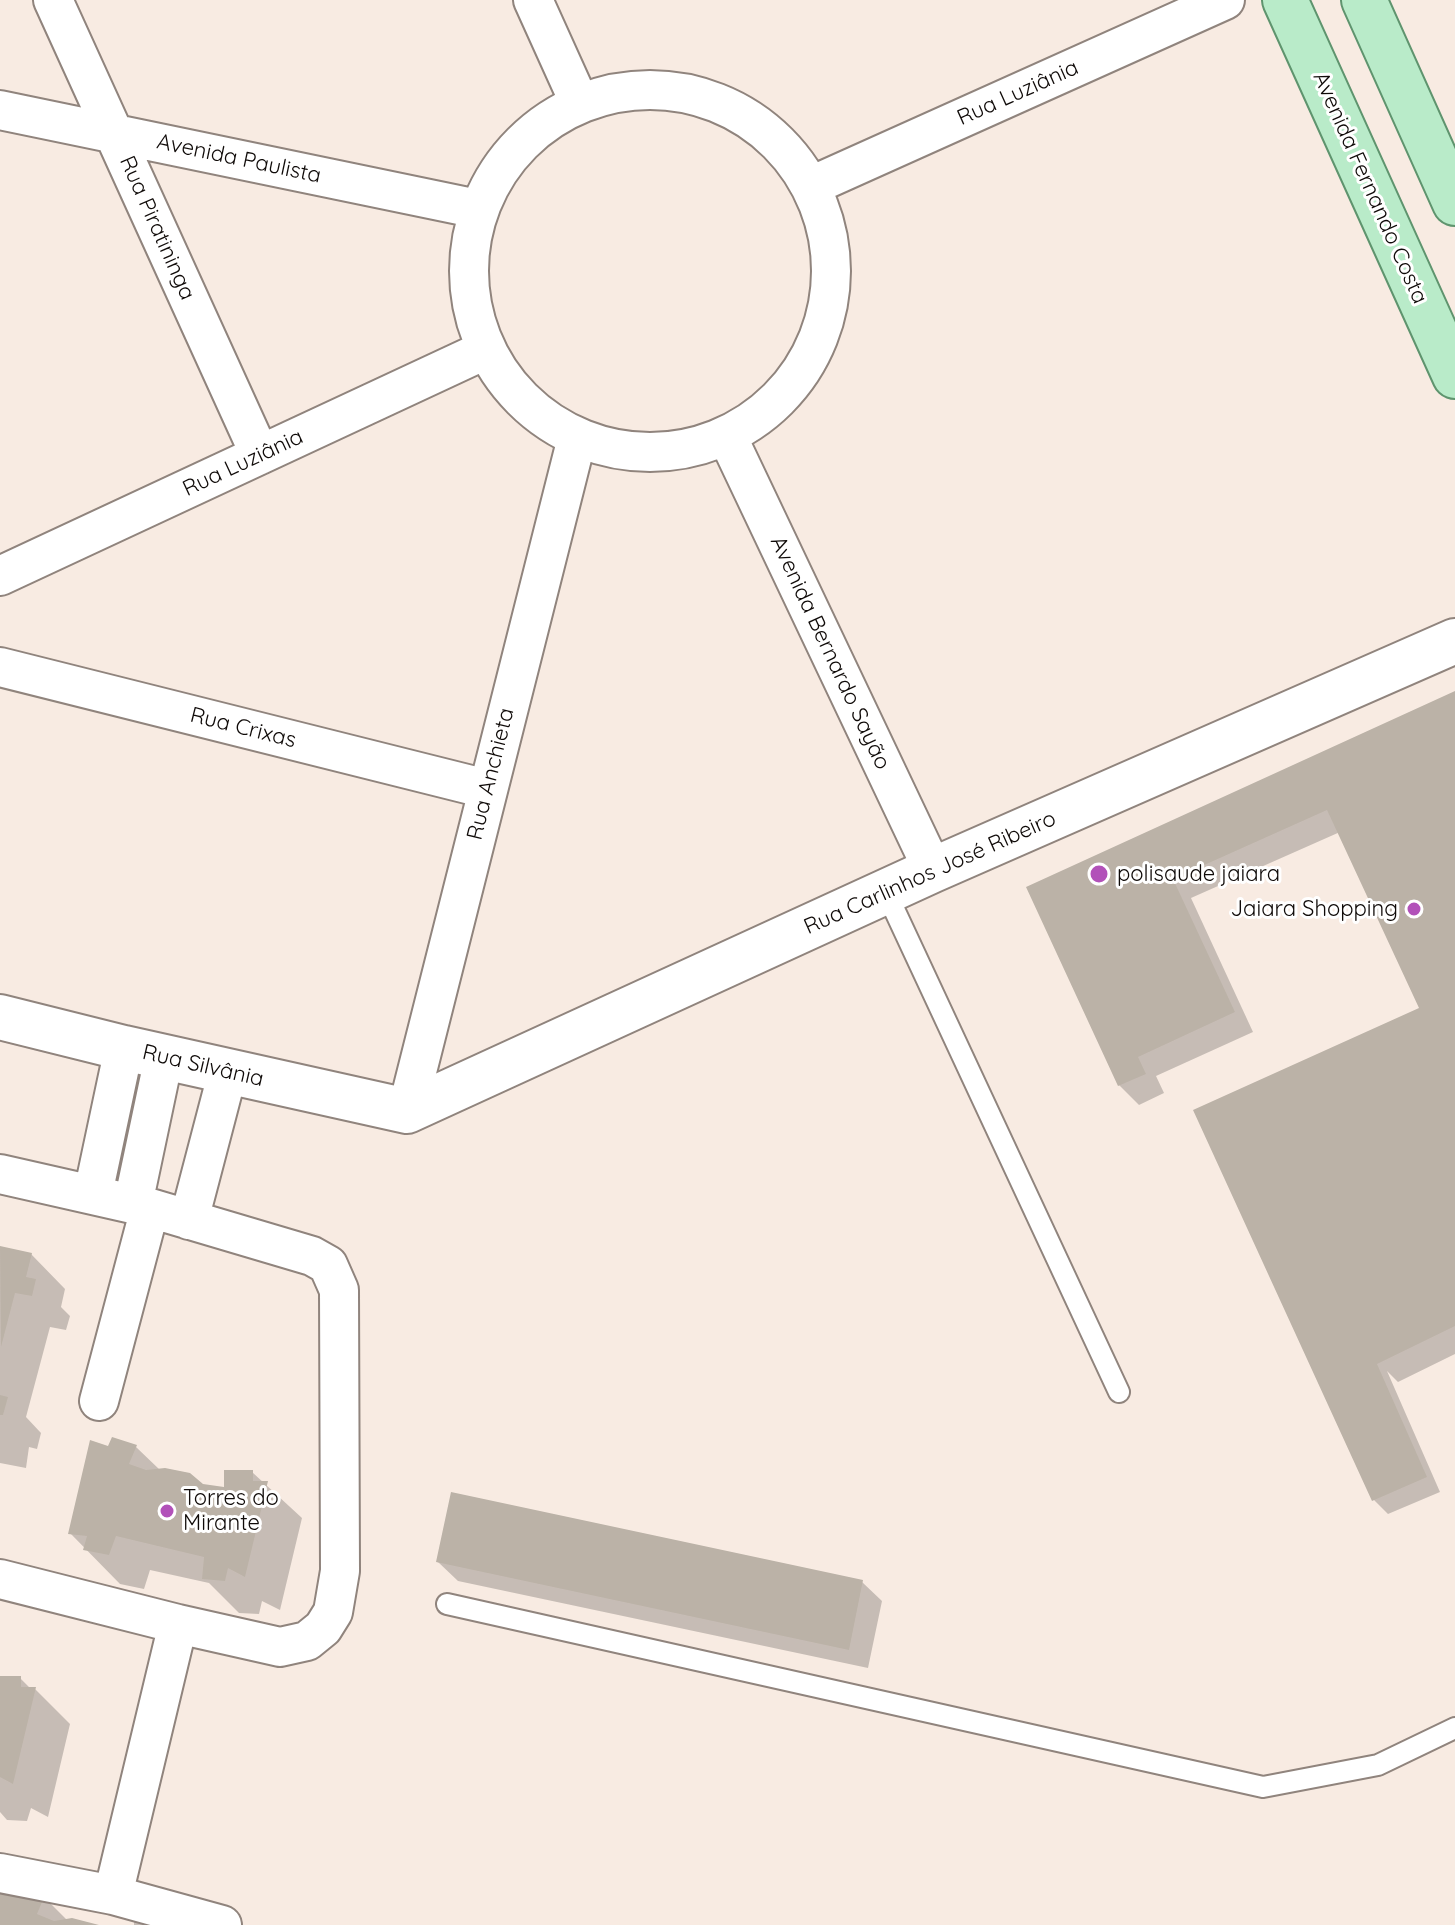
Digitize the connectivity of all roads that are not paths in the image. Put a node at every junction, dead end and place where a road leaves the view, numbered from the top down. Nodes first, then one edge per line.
1 (53, 0) edge
2 (533, 0) edge
3 (1225, 0) edge
4 (1285, 0) edge
5 (1364, 0) edge
6 (580, 104) junction
7 (0, 110) edge
8 (113, 132) junction
9 (811, 186) junction
10 (1455, 203) edge
11 (478, 209) junction
12 (485, 350) junction
13 (1455, 376) edge
14 (727, 436) junction
15 (577, 438) junction
16 (260, 455) junction
17 (0, 576) edge
18 (1455, 641) edge
19 (0, 667) edge
20 (487, 789) junction
21 (933, 870) junction
22 (886, 892) junction
23 (0, 1017) edge
24 (144, 1052) junction
25 (228, 1071) junction
26 (407, 1111) junction
27 (0, 1174) edge
28 (93, 1194) junction
29 (141, 1206) junction
30 (189, 1220) junction
31 (1119, 1392) dead end
32 (99, 1401) dead end
33 (0, 1579) edge
34 (447, 1604) dead end
35 (178, 1624) junction
36 (1455, 1728) edge
37 (0, 1873) edge
38 (113, 1895) junction
39 (222, 1925) edge

1 - 8 street, Rua Piratininga
2 - 6 street
3 - 9 street, Rua Luziânia
4 - 13 main road, Avenida Fernando Costa
5 - 10 main road
6 - 9 street
6 - 11 street
7 - 8 street, Avenida Paulista
8 - 11 street, Avenida Paulista
8 - 16 street, Rua Piratininga
9 - 14 street
11 - 12 street
12 - 15 street
12 - 16 street, Rua Luziânia
14 - 15 street
14 - 21 street, Avenida Bernardo Sayão
15 - 20 street, Rua Anchieta
16 - 17 street, Rua Luziânia
18 - 21 street, Rua Carlinhos José Ribeiro
19 - 20 street, Rua Crixas
20 - 26 street, Rua Anchieta
21 - 22 street, Rua Carlinhos José Ribeiro
22 - 26 street, Rua Carlinhos José Ribeiro
22 - 31 lane
23 - 24 street, Rua Silvânia
24 - 25 street, Rua Silvânia
24 - 28 street
24 - 29 street
25 - 26 street, Rua Silvânia
25 - 30 street
27 - 28 street
28 - 29 street
29 - 30 street
29 - 32 street
30 - 35 street
33 - 35 street
34 - 36 lane
35 - 38 street
37 - 38 street
38 - 39 street

